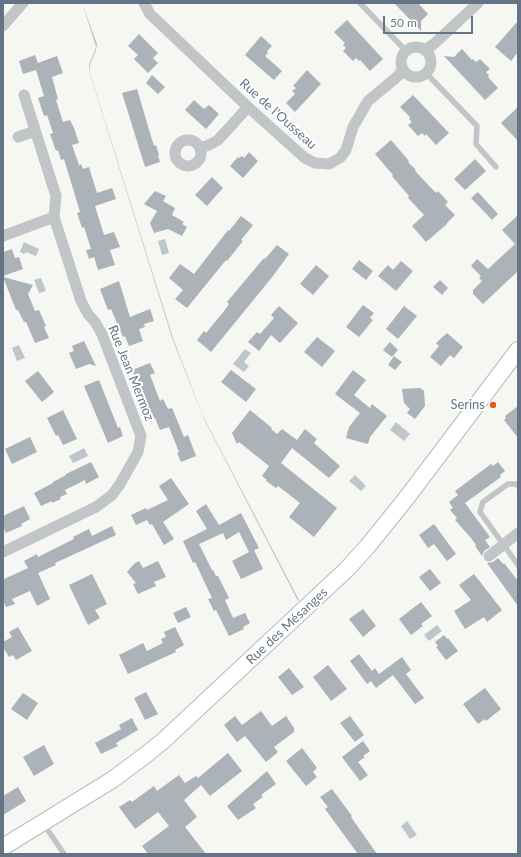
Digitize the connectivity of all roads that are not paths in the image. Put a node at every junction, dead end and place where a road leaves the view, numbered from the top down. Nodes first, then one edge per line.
1 (23, 3) edge
2 (144, 3) edge
3 (360, 3) edge
4 (478, 3) edge
5 (3, 26) edge
6 (425, 50) junction
7 (406, 51) junction
8 (404, 69) junction
9 (426, 73) junction
10 (24, 95) dead end
11 (248, 107) junction
12 (35, 131) junction
13 (18, 137) dead end
14 (200, 148) dead end
15 (496, 167) dead end
16 (54, 217) junction
17 (3, 236) edge
18 (518, 351) edge
19 (518, 486) edge
20 (518, 533) edge
21 (503, 544) junction
22 (3, 552) edge
23 (488, 556) dead end
24 (518, 564) edge
25 (42, 823) junction
26 (3, 847) edge
27 (64, 854) edge

1 - 5 street
2 - 11 street, Rue de l'Ousseau
3 - 7 lane
4 - 6 street
6 - 7 street
6 - 9 street
7 - 8 street
8 - 9 street
8 - 11 street, Rue de l'Ousseau
9 - 15 lane
10 - 12 street
11 - 14 street
12 - 13 street
12 - 16 street
16 - 17 street
16 - 22 street, Rue Jean Mermoz
18 - 25 main road, Rue des Mésanges
19 - 21 lane
20 - 21 street
21 - 23 street
21 - 24 lane
25 - 26 main road, Rue des Mésanges
25 - 27 lane

